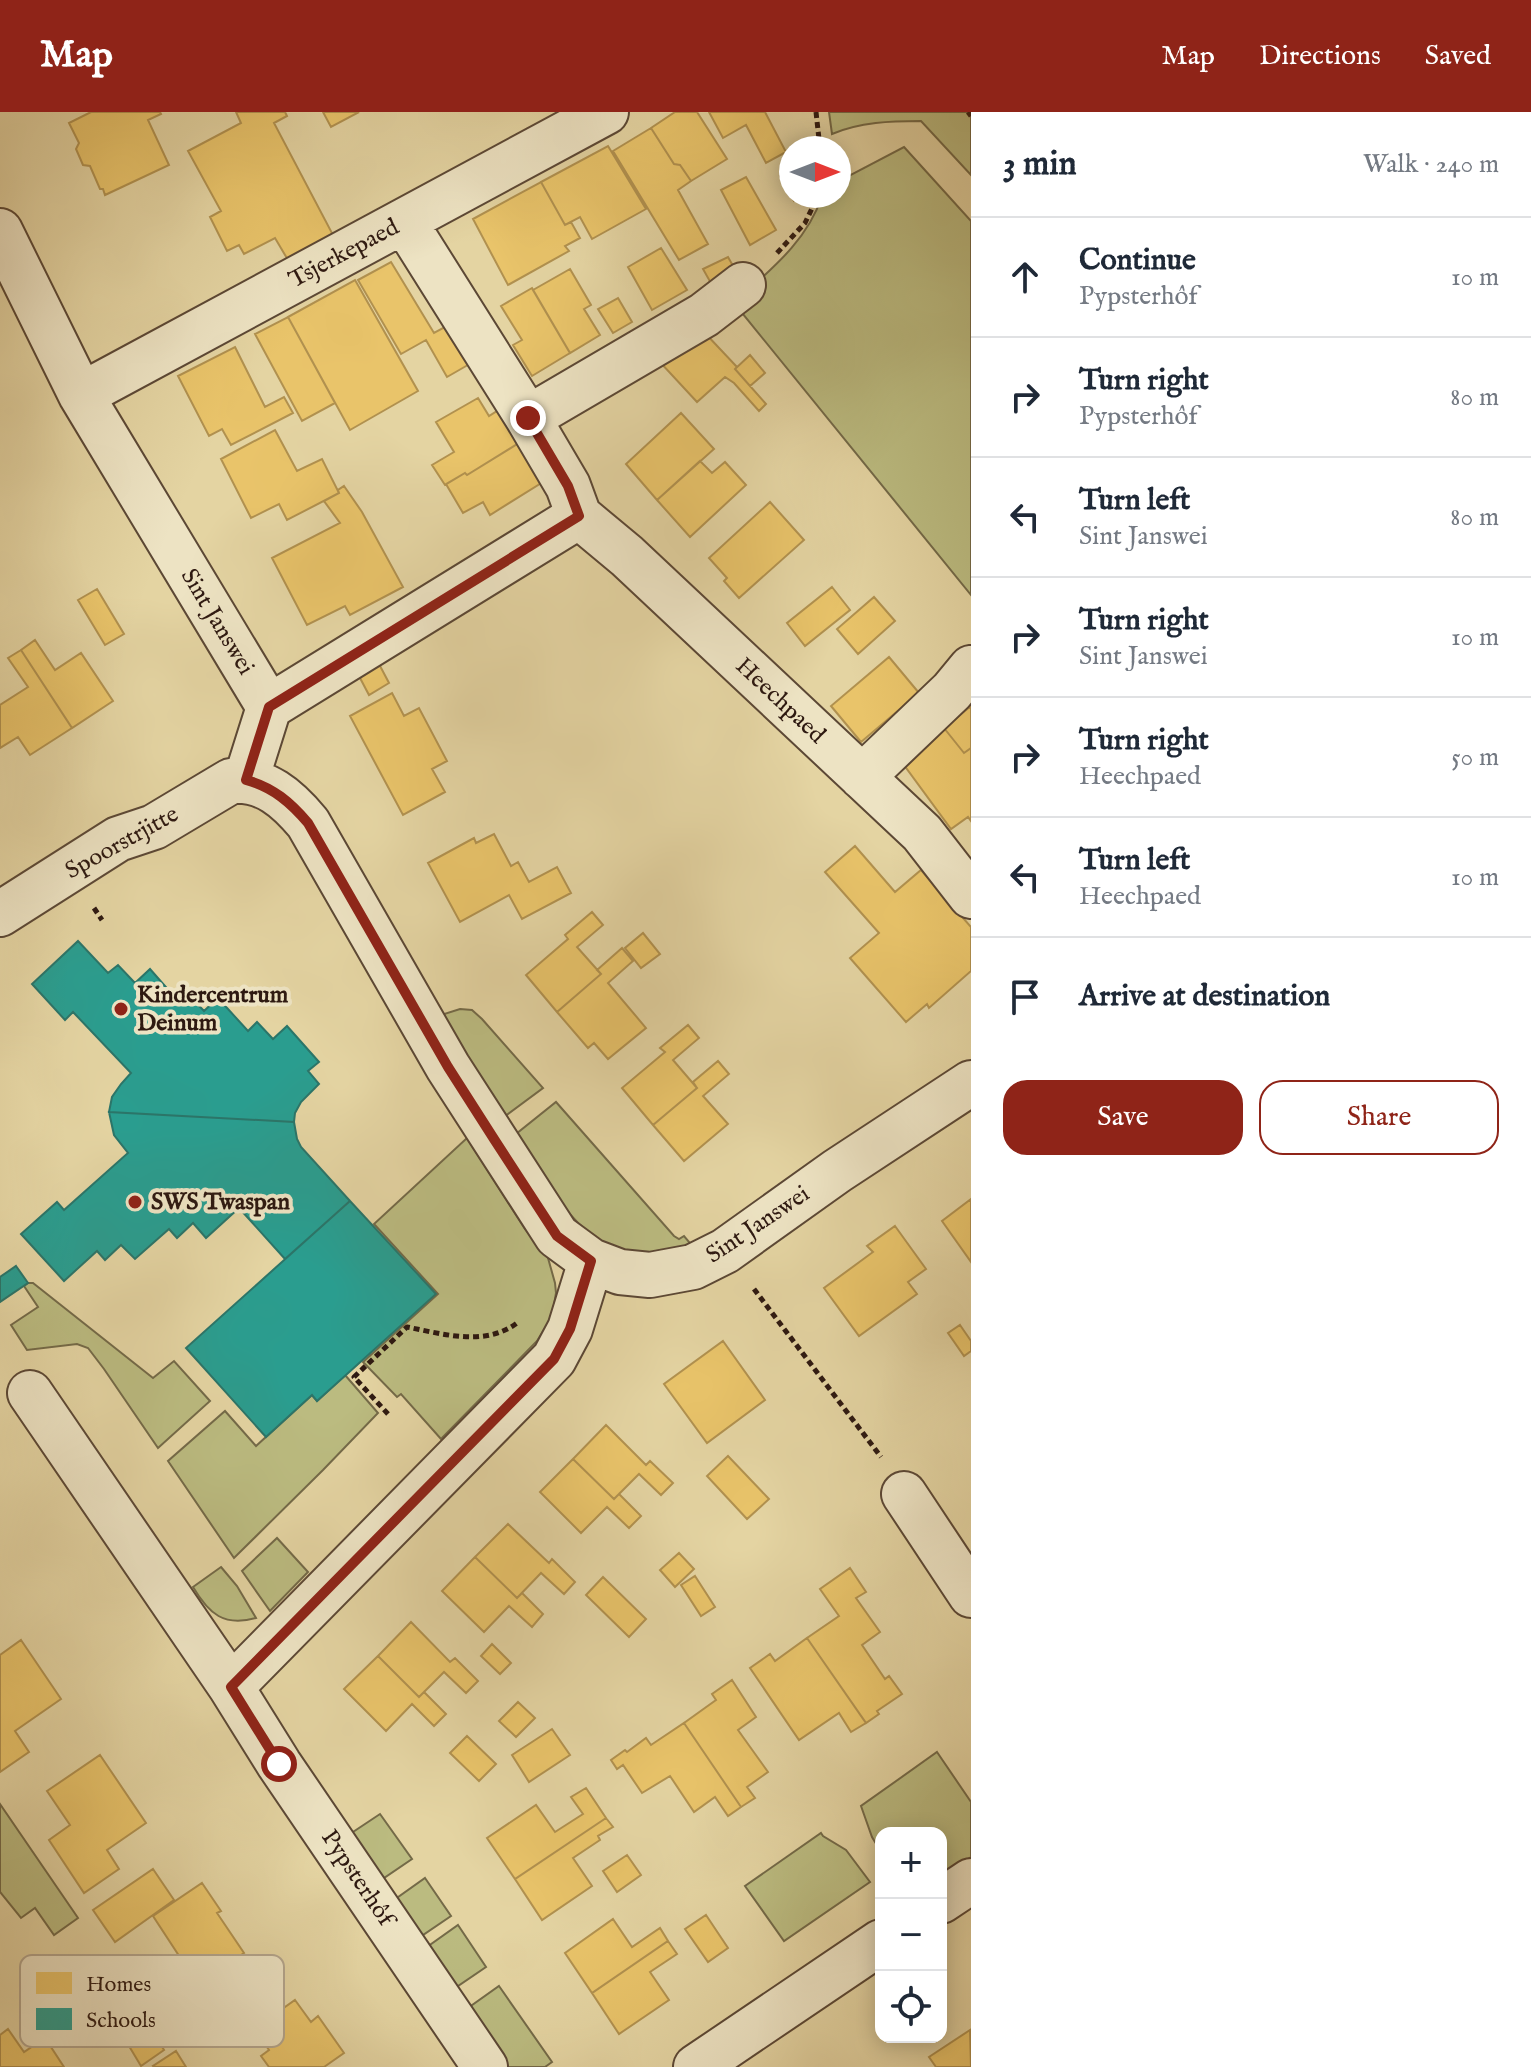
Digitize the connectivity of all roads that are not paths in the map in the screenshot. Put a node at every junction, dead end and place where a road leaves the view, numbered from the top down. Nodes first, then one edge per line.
1 (606, 112) edge
2 (404, 221) junction
3 (0, 231) edge
4 (743, 285) road end
5 (81, 395) junction
6 (528, 418) junction
7 (579, 516) junction
8 (971, 668) edge
9 (269, 707) junction
10 (862, 777) junction
11 (246, 780) junction
12 (971, 896) edge
13 (0, 914) edge
14 (971, 1083) edge
15 (591, 1261) junction
16 (30, 1393) dead end
17 (904, 1494) road end
18 (971, 1595) edge
19 (231, 1687) junction
20 (971, 1881) edge
21 (944, 1899) edge
22 (875, 1946) edge
23 (485, 2067) edge
24 (696, 2067) edge

1 - 2 street, Tsjerkepaed
2 - 5 street, Tsjerkepaed
2 - 6 street, Heechpaed
3 - 5 street, Sint Janswei
4 - 6 street
5 - 9 street, Sint Janswei
6 - 7 street, Heechpaed
7 - 9 street
7 - 10 street, Heechpaed
8 - 10 street
9 - 11 street
10 - 12 street, Heechpaed
11 - 13 street, Spoorstrjitte
11 - 15 street, Sint Janswei
14 - 15 street, Sint Janswei
15 - 19 street
16 - 19 street, Pypsterhôf
17 - 18 street
19 - 23 street, Pypsterhôf
20 - 21 street
22 - 24 street

